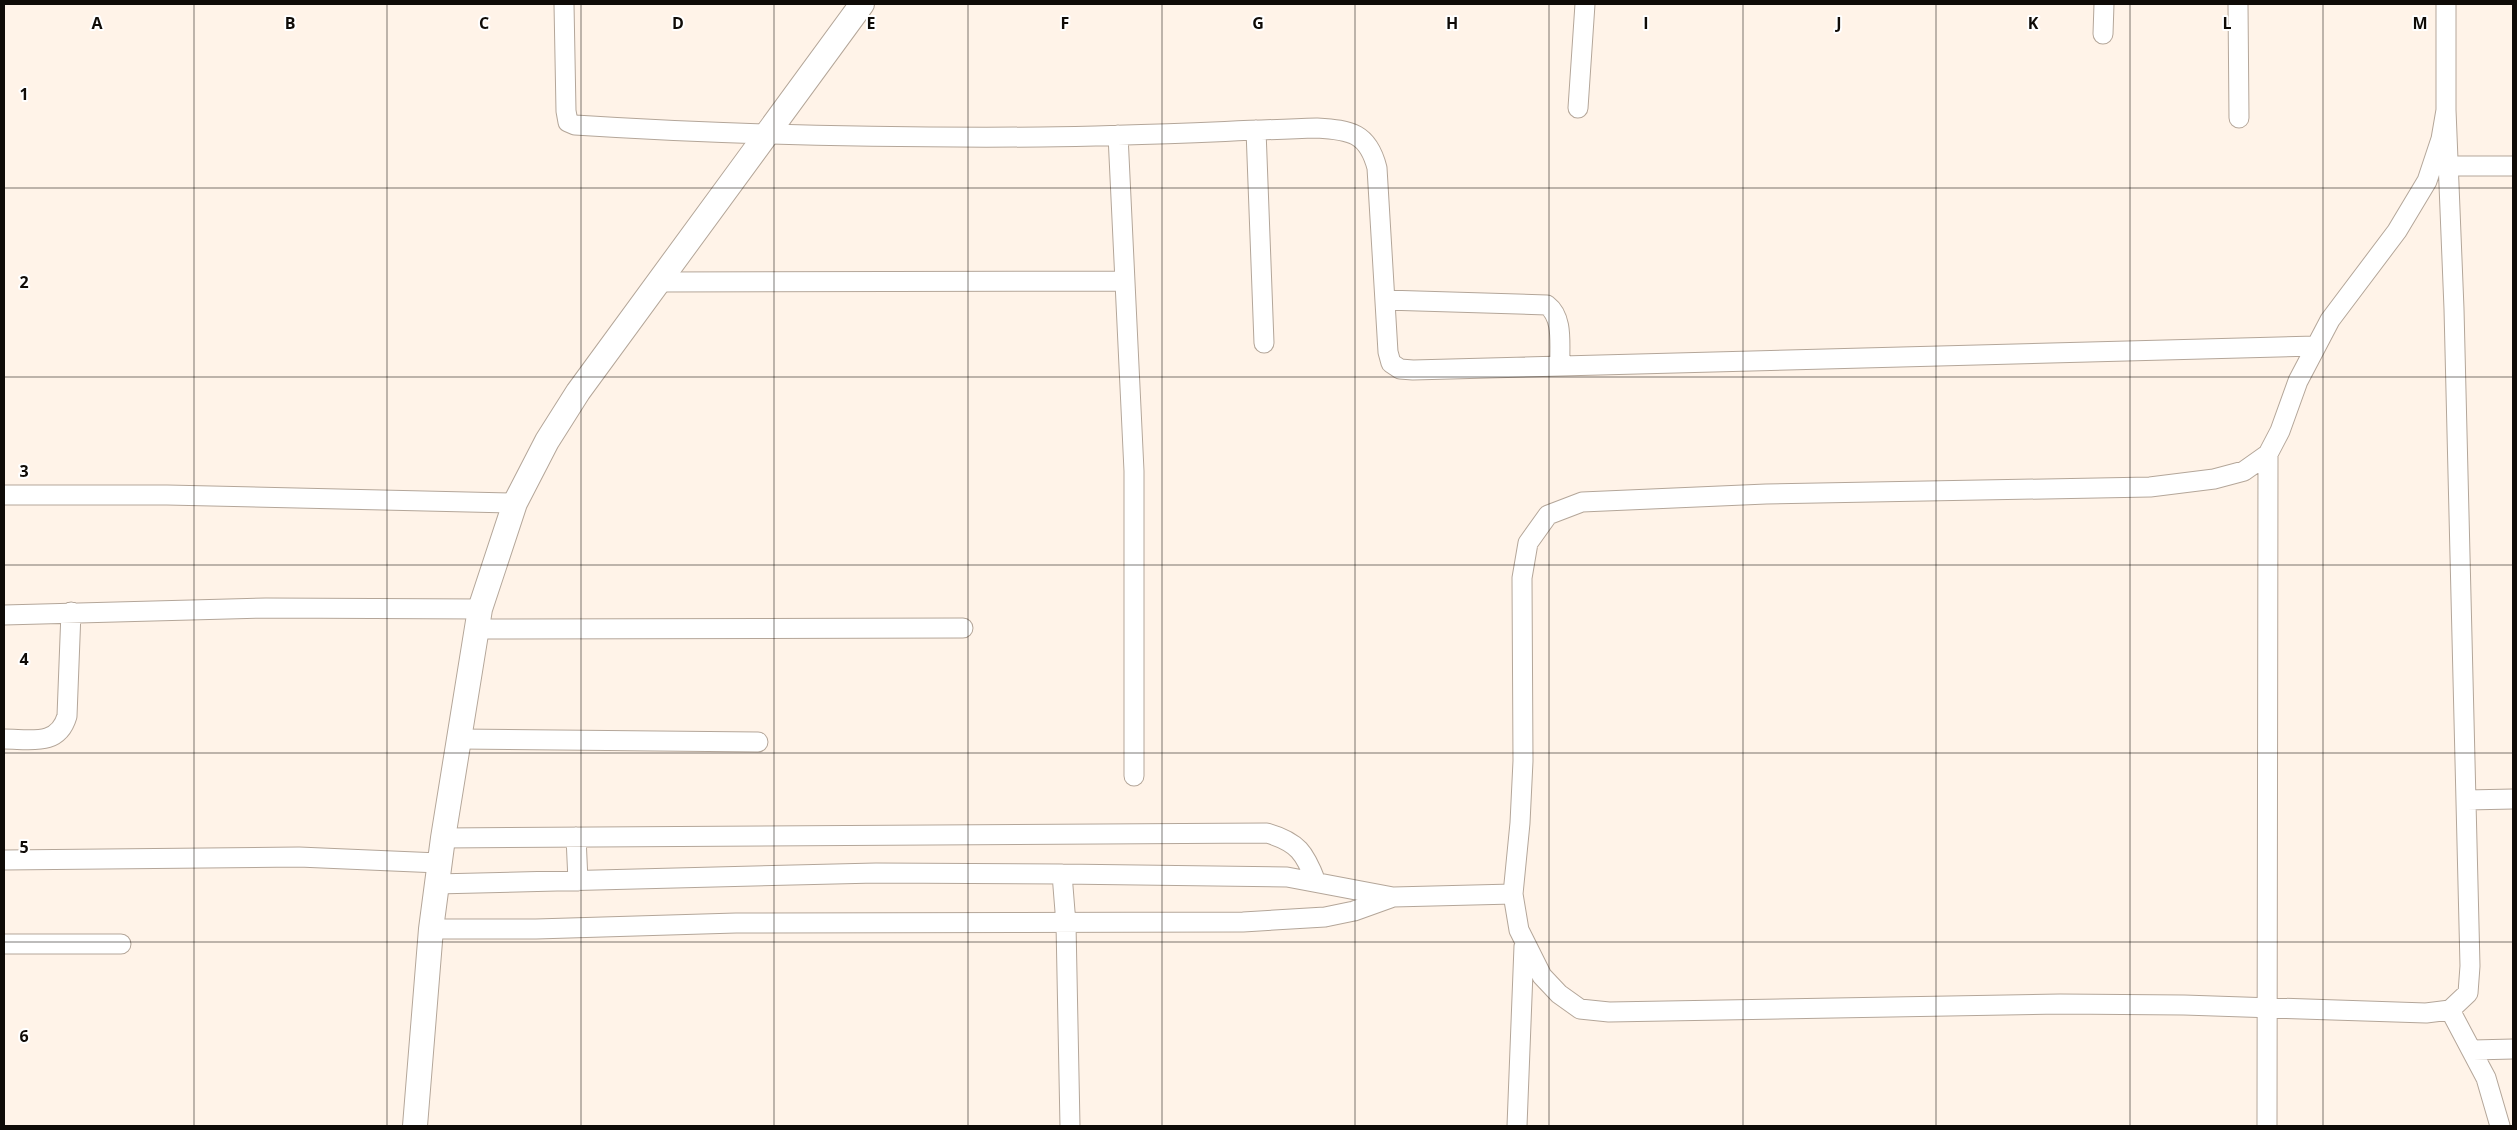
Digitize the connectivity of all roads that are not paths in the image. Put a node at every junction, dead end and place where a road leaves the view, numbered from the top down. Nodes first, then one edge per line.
1 (564, 4) edge
2 (862, 4) edge
3 (1585, 4) edge
4 (2104, 4) edge
5 (2238, 4) edge
6 (2446, 4) edge
7 (2103, 34) dead end
8 (1578, 108) dead end
9 (2446, 110) junction
10 (2239, 118) dead end
11 (1256, 130) junction
12 (766, 133) junction
13 (1118, 135) junction
14 (2449, 166) junction
15 (2513, 166) edge
16 (1125, 281) junction
17 (658, 282) junction
18 (1385, 300) junction
19 (1264, 343) dead end
20 (2316, 346) junction
21 (1560, 364) junction
22 (2268, 454) junction
23 (4, 495) edge
24 (515, 503) junction
25 (71, 612) junction
26 (4, 615) edge
27 (479, 619) junction
28 (963, 628) dead end
29 (4, 739) edge
30 (459, 739) junction
31 (758, 742) dead end
32 (1134, 776) dead end
33 (2513, 799) edge
34 (2468, 800) junction
35 (576, 837) junction
36 (443, 838) junction
37 (4, 860) edge
38 (438, 874) junction
39 (1062, 874) junction
40 (578, 881) junction
41 (1316, 882) junction
42 (1513, 894) junction
43 (1393, 897) junction
44 (1066, 924) junction
45 (430, 929) junction
46 (4, 944) edge
47 (121, 944) dead end
48 (1524, 944) junction
49 (2266, 1008) junction
50 (2450, 1010) junction
51 (2513, 1049) edge
52 (2472, 1050) junction
53 (415, 1126) edge
54 (1070, 1126) edge
55 (1517, 1126) edge
56 (2267, 1126) edge
57 (2500, 1126) edge

1 - 12 street
2 - 12 street
3 - 8 street
4 - 7 street
5 - 10 street
6 - 9 street
9 - 14 street
9 - 20 street
11 - 13 street
11 - 18 street
11 - 19 street
12 - 13 street
12 - 17 street
13 - 16 street
14 - 15 street
14 - 34 street
16 - 17 street
16 - 32 street
17 - 24 street
18 - 21 street
18 - 21 street
20 - 21 street
20 - 22 street
22 - 42 street
22 - 49 street
23 - 24 street
24 - 27 street
25 - 26 street
25 - 27 street
25 - 29 street
27 - 28 street
27 - 30 street
30 - 31 street
30 - 36 street
33 - 34 street
34 - 50 street
35 - 36 street
35 - 40 street
35 - 41 street
36 - 38 street
37 - 38 street
38 - 40 street
38 - 45 street
39 - 40 street
39 - 41 street
39 - 44 street
41 - 43 street
42 - 43 street
42 - 48 street
43 - 44 street
44 - 45 street
44 - 54 street
45 - 53 street
46 - 47 street
48 - 49 street
48 - 55 street
49 - 50 street
49 - 56 street
50 - 52 street
51 - 52 street
52 - 57 street

